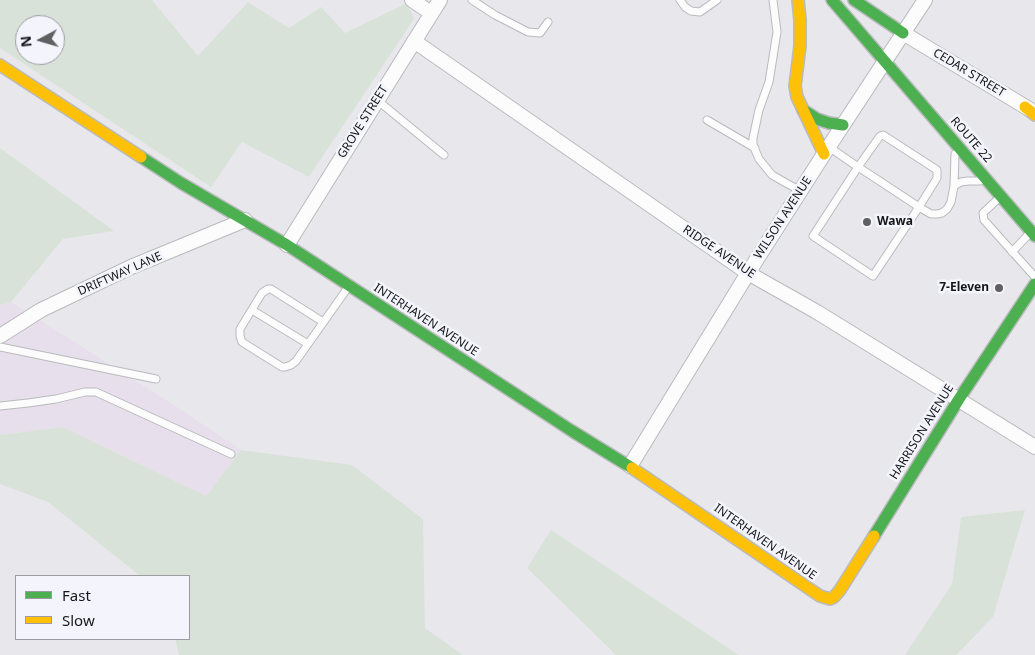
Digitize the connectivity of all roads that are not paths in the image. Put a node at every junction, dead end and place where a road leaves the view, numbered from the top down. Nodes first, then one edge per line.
1 (412, 0) edge
2 (440, 0) edge
3 (472, 0) edge
4 (680, 0) edge
5 (717, 0) edge
6 (773, 0) edge
7 (798, 0) edge
8 (832, 0) edge
9 (853, 0) edge
10 (925, 0) edge
11 (431, 13) junction
12 (548, 22) dead end
13 (875, 26) dead end
14 (903, 33) junction
15 (414, 41) junction
16 (885, 62) junction
17 (0, 65) edge
18 (377, 100) junction
19 (803, 110) junction
20 (1032, 111) edge
21 (707, 120) dead end
22 (843, 125) junction
23 (955, 142) junction
24 (754, 148) junction
25 (826, 150) junction
26 (444, 155) dead end
27 (858, 167) junction
28 (988, 181) junction
29 (954, 186) junction
30 (801, 191) junction
31 (1001, 196) junction
32 (919, 207) junction
33 (245, 220) junction
34 (1033, 234) edge
35 (288, 245) junction
36 (1012, 252) junction
37 (748, 273) junction
38 (1035, 277) edge
39 (1035, 284) edge
40 (349, 286) junction
41 (252, 310) junction
42 (324, 322) junction
43 (0, 336) edge
44 (308, 344) junction
45 (0, 346) edge
46 (156, 380) dead end
47 (959, 399) junction
48 (0, 406) edge
49 (1035, 447) edge
50 (230, 454) dead end
51 (630, 466) junction
52 (834, 597) joint

1 - 11 street
2 - 11 street, GROVE STREET
3 - 12 lane
4 - 5 lane
6 - 24 lane
7 - 19 main road
8 - 16 main road, ROUTE 22
9 - 13 main road
9 - 14 main road
10 - 14 street, WILSON AVENUE
11 - 15 street, GROVE STREET
14 - 16 street, WILSON AVENUE
14 - 20 street, CEDAR STREET
15 - 18 street, GROVE STREET
15 - 37 street, RIDGE AVENUE
16 - 22 street, WILSON AVENUE
16 - 23 main road, ROUTE 22
17 - 33 main road, INTERHAVEN AVENUE
18 - 26 lane
18 - 35 street, GROVE STREET
19 - 22 main road
19 - 25 main road
21 - 24 lane
22 - 25 street, WILSON AVENUE
23 - 28 main road, ROUTE 22
23 - 29 lane
24 - 30 lane
25 - 27 lane
25 - 30 street, WILSON AVENUE
27 - 32 lane
27 - 32 lane
27 - 32 lane
28 - 29 lane
28 - 31 main road, ROUTE 22
29 - 32 lane
30 - 37 street, WILSON AVENUE
31 - 34 main road, ROUTE 22
31 - 36 lane
33 - 35 main road, INTERHAVEN AVENUE
33 - 43 street, DRIFTWAY LANE
34 - 36 lane
35 - 40 main road, INTERHAVEN AVENUE
36 - 38 lane
37 - 47 street, RIDGE AVENUE
37 - 51 street, WILSON AVENUE
39 - 47 main road, HARRISON AVENUE
40 - 42 lane
40 - 51 main road, INTERHAVEN AVENUE
41 - 42 lane
41 - 44 lane
41 - 44 lane
42 - 44 lane
45 - 46 lane
47 - 49 street, RIDGE AVENUE
47 - 52 main road, HARRISON AVENUE
48 - 50 lane
51 - 52 main road, INTERHAVEN AVENUE

